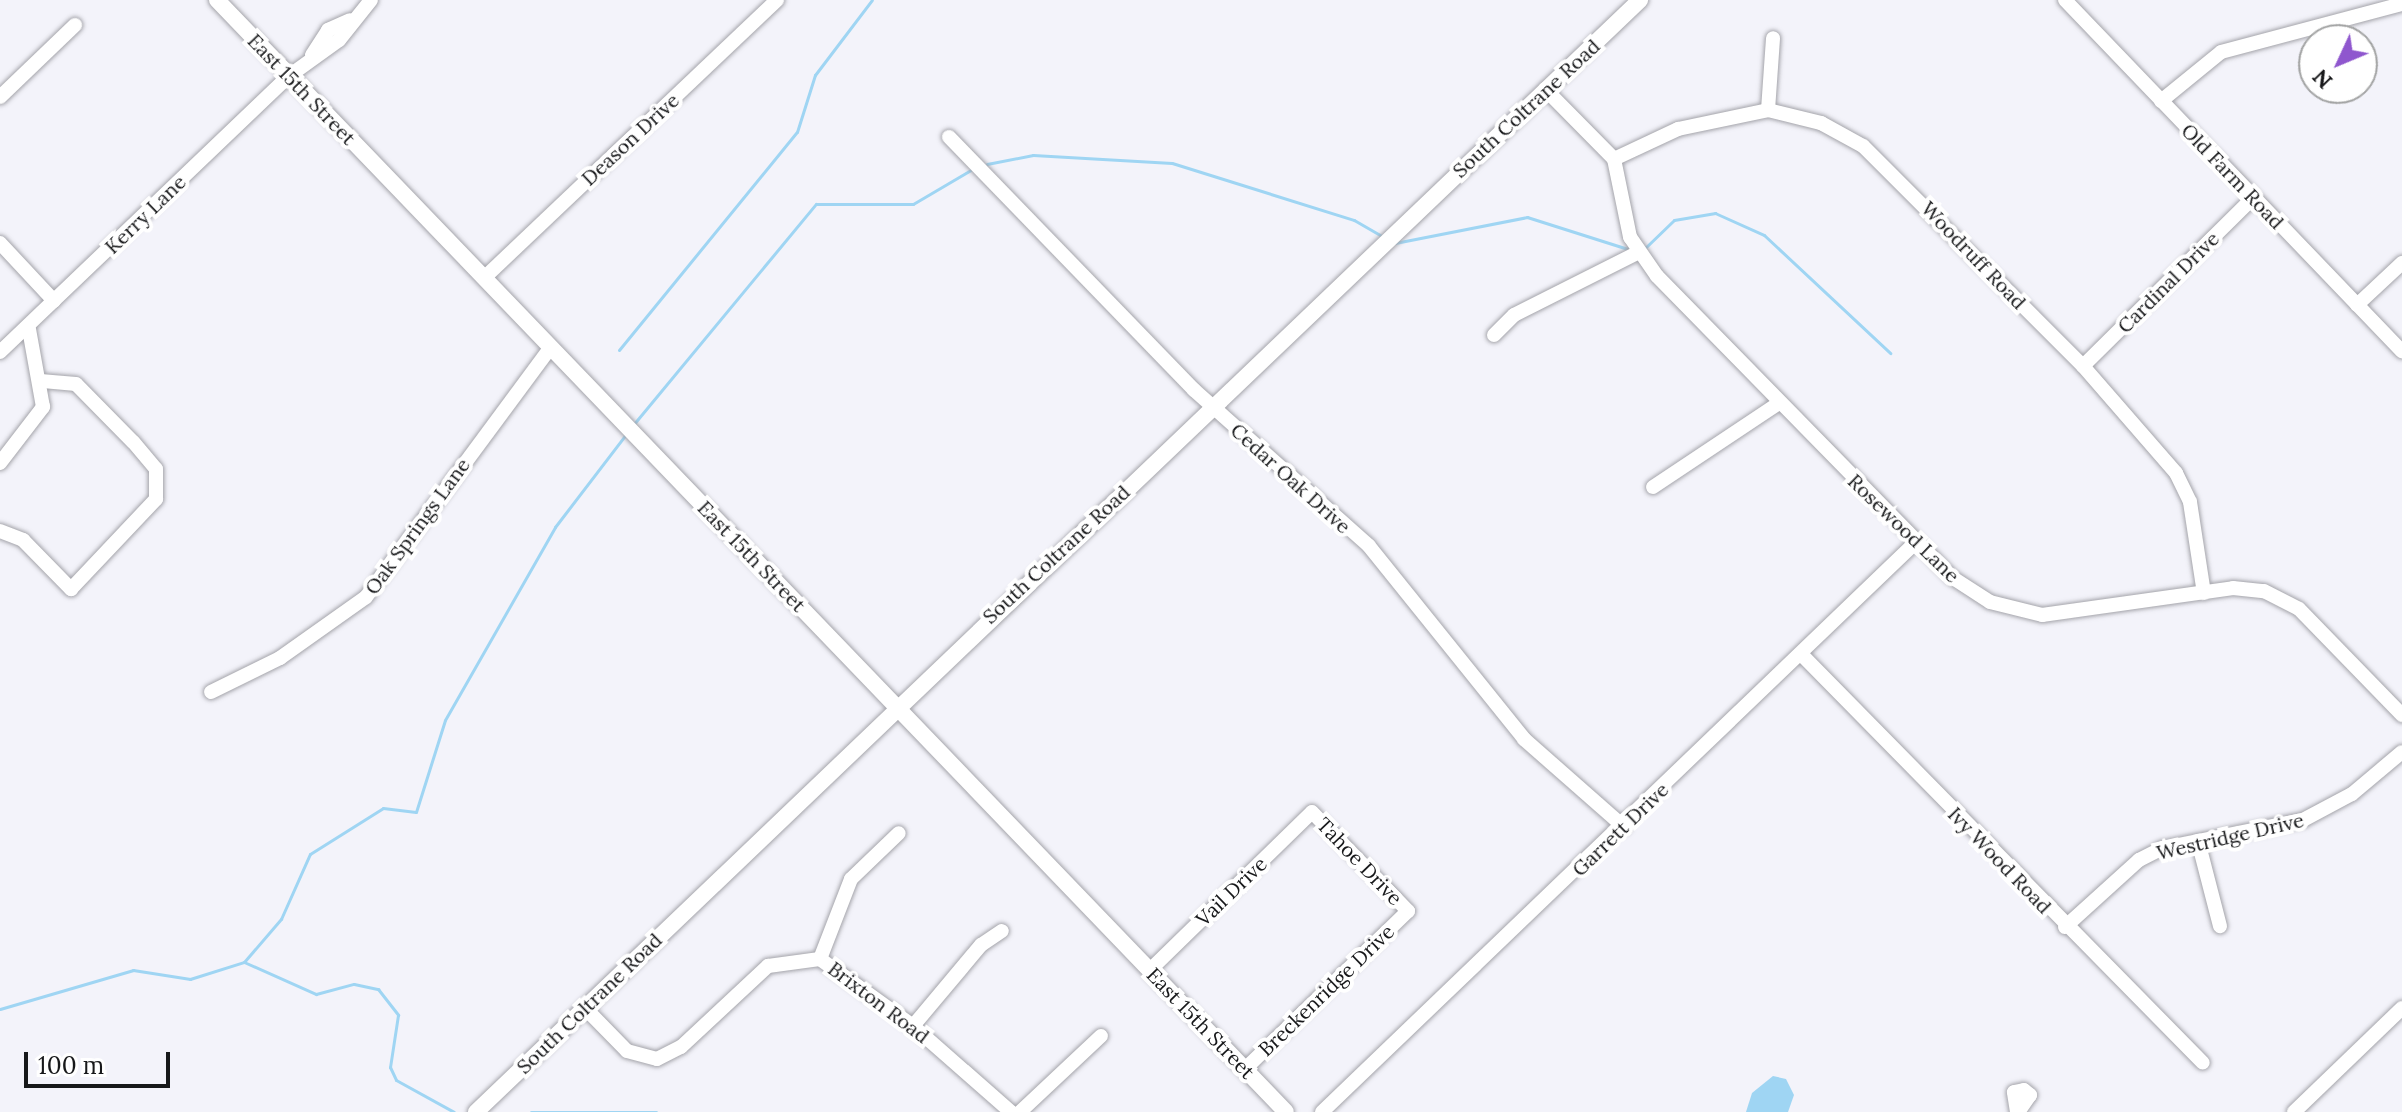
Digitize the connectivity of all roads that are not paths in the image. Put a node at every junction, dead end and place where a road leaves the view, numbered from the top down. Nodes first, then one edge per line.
1 (217, 0) edge
2 (371, 0) edge
3 (777, 0) edge
4 (1640, 0) edge
5 (2065, 0) edge
6 (2402, 4) edge
7 (75, 25) dead end
8 (1773, 38) dead end
9 (289, 76) junction
10 (1545, 89) junction
11 (0, 97) edge
12 (2161, 101) junction
13 (1768, 110) junction
14 (949, 137) dead end
15 (1614, 159) junction
16 (2254, 197) junction
17 (0, 243) edge
18 (1637, 249) junction
19 (2402, 263) edge
20 (484, 278) junction
21 (54, 301) junction
22 (2357, 305) junction
23 (29, 329) junction
24 (1494, 335) dead end
25 (550, 348) junction
26 (2402, 351) edge
27 (0, 352) edge
28 (2083, 366) junction
29 (43, 381) junction
30 (1779, 403) junction
31 (1213, 407) junction
32 (0, 463) edge
33 (1653, 487) dead end
34 (0, 531) edge
35 (1915, 543) junction
36 (2204, 593) junction
37 (1801, 654) junction
38 (211, 692) dead end
39 (895, 706) junction
40 (2402, 715) edge
41 (2402, 752) edge
42 (1312, 812) joint
43 (1624, 827) junction
44 (899, 833) dead end
45 (2198, 841) junction
46 (1408, 911) joint
47 (2220, 926) dead end
48 (2065, 927) junction
49 (1002, 931) dead end
50 (820, 959) junction
51 (1150, 970) junction
52 (585, 1008) junction
53 (2402, 1008) edge
54 (913, 1026) junction
55 (1101, 1036) dead end
56 (2203, 1063) dead end
57 (1245, 1069) junction
58 (476, 1112) edge
59 (1011, 1112) edge
60 (1020, 1112) edge
61 (1286, 1112) edge
62 (1322, 1112) edge
63 (2294, 1112) edge

1 - 9 main road, East 15th Street
2 - 9 street, Kerry Lane
3 - 20 street, Deason Drive
4 - 10 main road, South Coltrane Road
5 - 12 street, Old Farm Road
6 - 12 street
7 - 11 street
8 - 13 street
9 - 20 main road, East 15th Street
9 - 21 street, Kerry Lane
10 - 15 street
10 - 31 main road, South Coltrane Road
12 - 16 street, Old Farm Road
13 - 15 street, Woodruff Road
13 - 28 street, Woodruff Road
14 - 31 street, Cedar Oak Drive
15 - 18 street, Rosewood Lane
16 - 22 street, Old Farm Road
16 - 28 street, Cardinal Drive
17 - 21 street
18 - 24 street
18 - 30 street, Rosewood Lane
19 - 22 street
20 - 25 main road, East 15th Street
21 - 23 street, Kerry Lane
22 - 26 street, Old Farm Road
23 - 27 street, Kerry Lane
23 - 29 street
25 - 38 street, Oak Springs Lane
25 - 39 main road, East 15th Street
28 - 36 street, Woodruff Road
29 - 32 street
29 - 34 street
30 - 33 street
30 - 35 street, Rosewood Lane
31 - 39 main road, South Coltrane Road
31 - 43 street, Cedar Oak Drive
35 - 36 street, Rosewood Lane
35 - 37 street, Garrett Drive
36 - 40 street, Rosewood Lane
37 - 43 street, Garrett Drive
37 - 48 street, Ivy Wood Road
39 - 51 main road, East 15th Street
39 - 52 main road, South Coltrane Road
41 - 45 street, Westridge Drive
42 - 46 street, Tahoe Drive
42 - 51 street, Vail Drive
43 - 62 street, Garrett Drive
44 - 50 street
45 - 47 street
45 - 48 street, Westridge Drive
46 - 57 street, Breckenridge Drive
48 - 56 street, Ivy Wood Road
49 - 54 street
50 - 52 street, Brixton Road
50 - 54 street, Brixton Road
51 - 57 main road, East 15th Street
52 - 58 main road, South Coltrane Road
53 - 63 street
54 - 59 street, Brixton Road
55 - 60 street
57 - 61 main road, East 15th Street

